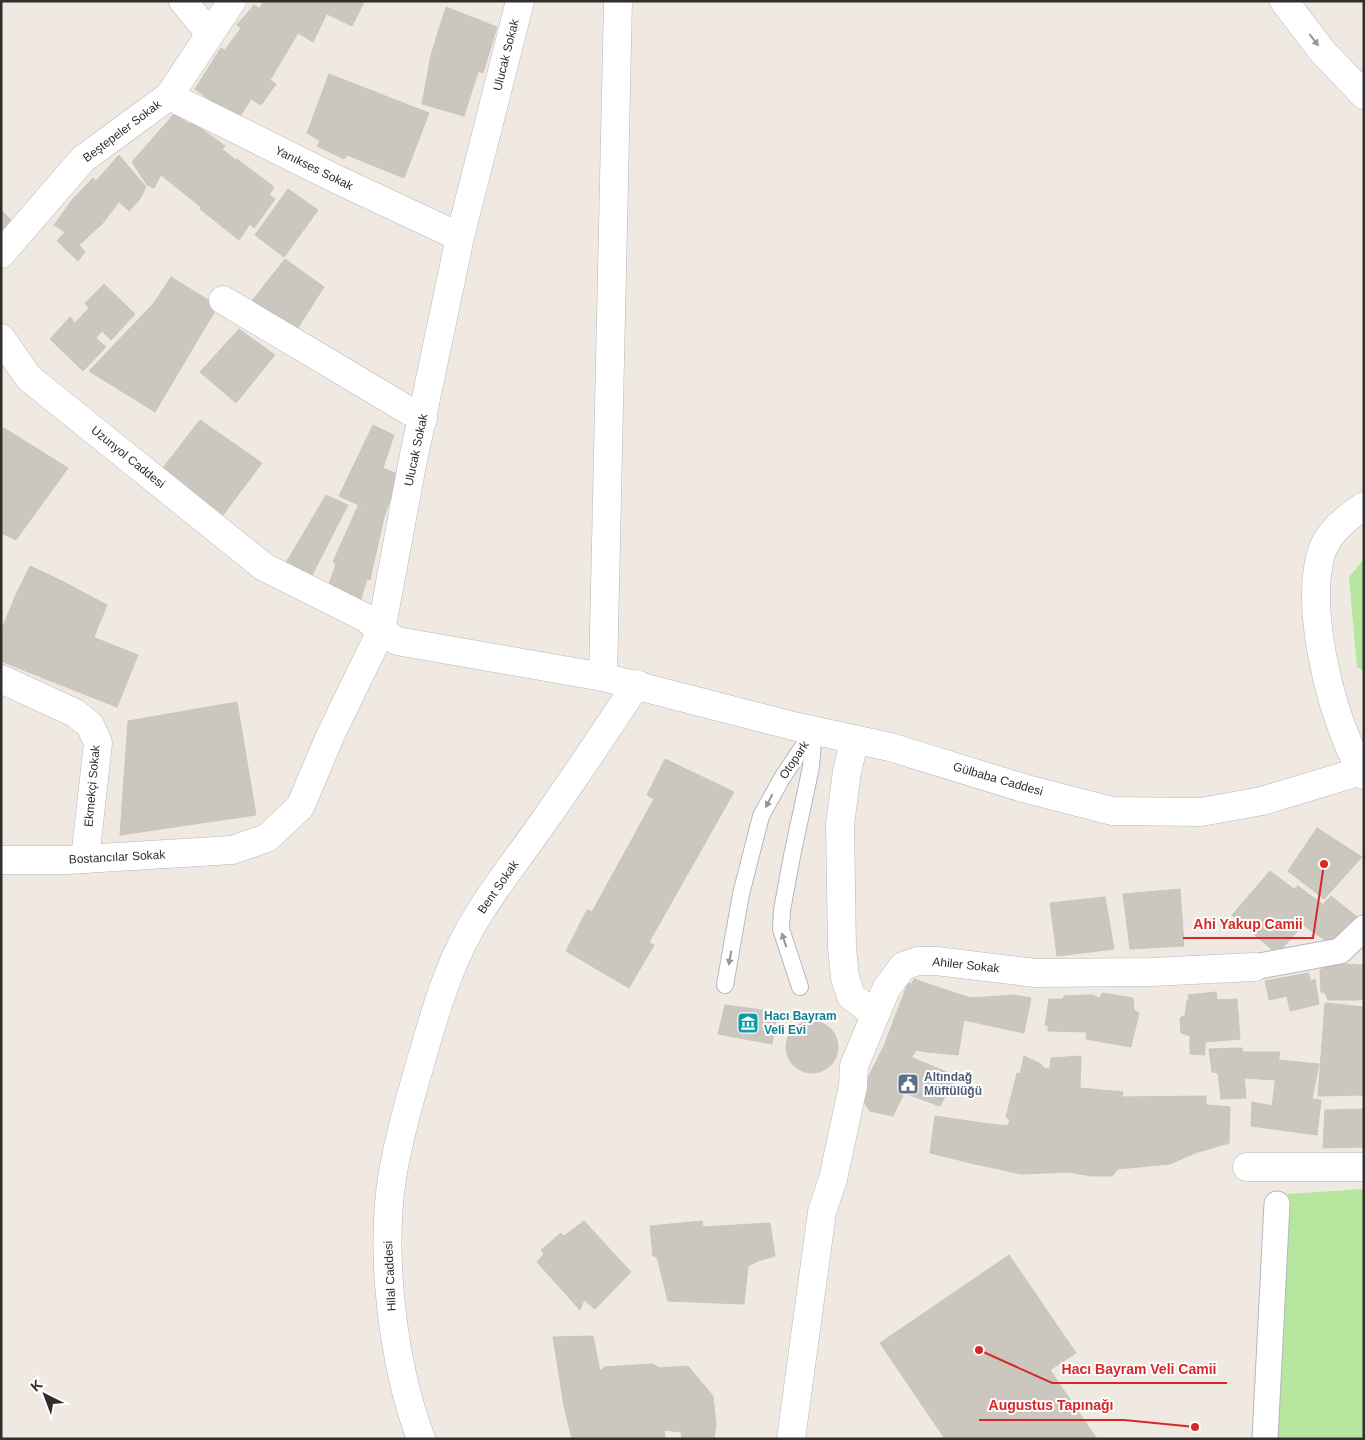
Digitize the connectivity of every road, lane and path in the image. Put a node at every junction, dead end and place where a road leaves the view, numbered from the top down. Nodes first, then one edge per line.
1 (183, 1) edge
2 (232, 1) edge
3 (520, 1) edge
4 (618, 1) edge
5 (1284, 1) edge
6 (210, 34) junction
7 (1364, 95) edge
8 (169, 96) junction
9 (460, 237) junction
10 (1, 254) edge
11 (223, 300) dead end
12 (1, 338) edge
13 (422, 419) junction
14 (1364, 506) edge
15 (381, 631) junction
16 (603, 677) junction
17 (1, 679) edge
18 (637, 684) junction
19 (814, 730) junction
20 (855, 739) junction
21 (1362, 773) edge
22 (232, 850) joint
23 (85, 859) junction
24 (1, 860) edge
25 (1364, 928) edge
26 (1254, 967) joint
27 (725, 985) dead end
28 (800, 987) dead end
29 (875, 1014) junction
30 (406, 1112) joint
31 (1248, 1167) dead end
32 (1364, 1167) edge
33 (1277, 1204) dead end
34 (421, 1439) edge
35 (791, 1439) edge
36 (1265, 1439) edge

1 - 6 street
2 - 6 street, Beştepeler Sokak
3 - 9 street, Ulucak Sokak
4 - 16 street
5 -> 7 street
6 - 8 street, Beştepeler Sokak
8 - 9 street, Yanıkses Sokak
8 - 10 street, Beştepeler Sokak
9 - 13 street, Ulucak Sokak
11 - 13 street
12 - 15 street, Uzunyol Caddesi
13 - 15 street, Ulucak Sokak
14 - 21 street
15 - 16 street, Gülbaba Caddesi
15 - 22 street, Ulucak Sokak
16 - 18 street, Gülbaba Caddesi
17 - 23 street, Ekmekçi Sokak
18 - 19 street, Gülbaba Caddesi
18 - 30 street, Bent Sokak
19 - 20 street, Gülbaba Caddesi
19 -> 27 lane, Otopark
28 -> 19 lane, Otopark
20 - 21 street, Gülbaba Caddesi
20 - 29 street
22 - 23 street, Bostancılar Sokak
23 - 24 street, Bostancılar Sokak
25 - 26 street, Ahiler Sokak
26 - 29 street, Ahiler Sokak
29 - 35 street, Ahiler Sokak
30 - 34 street, Hilal Caddesi
31 - 32 street
33 - 36 street

